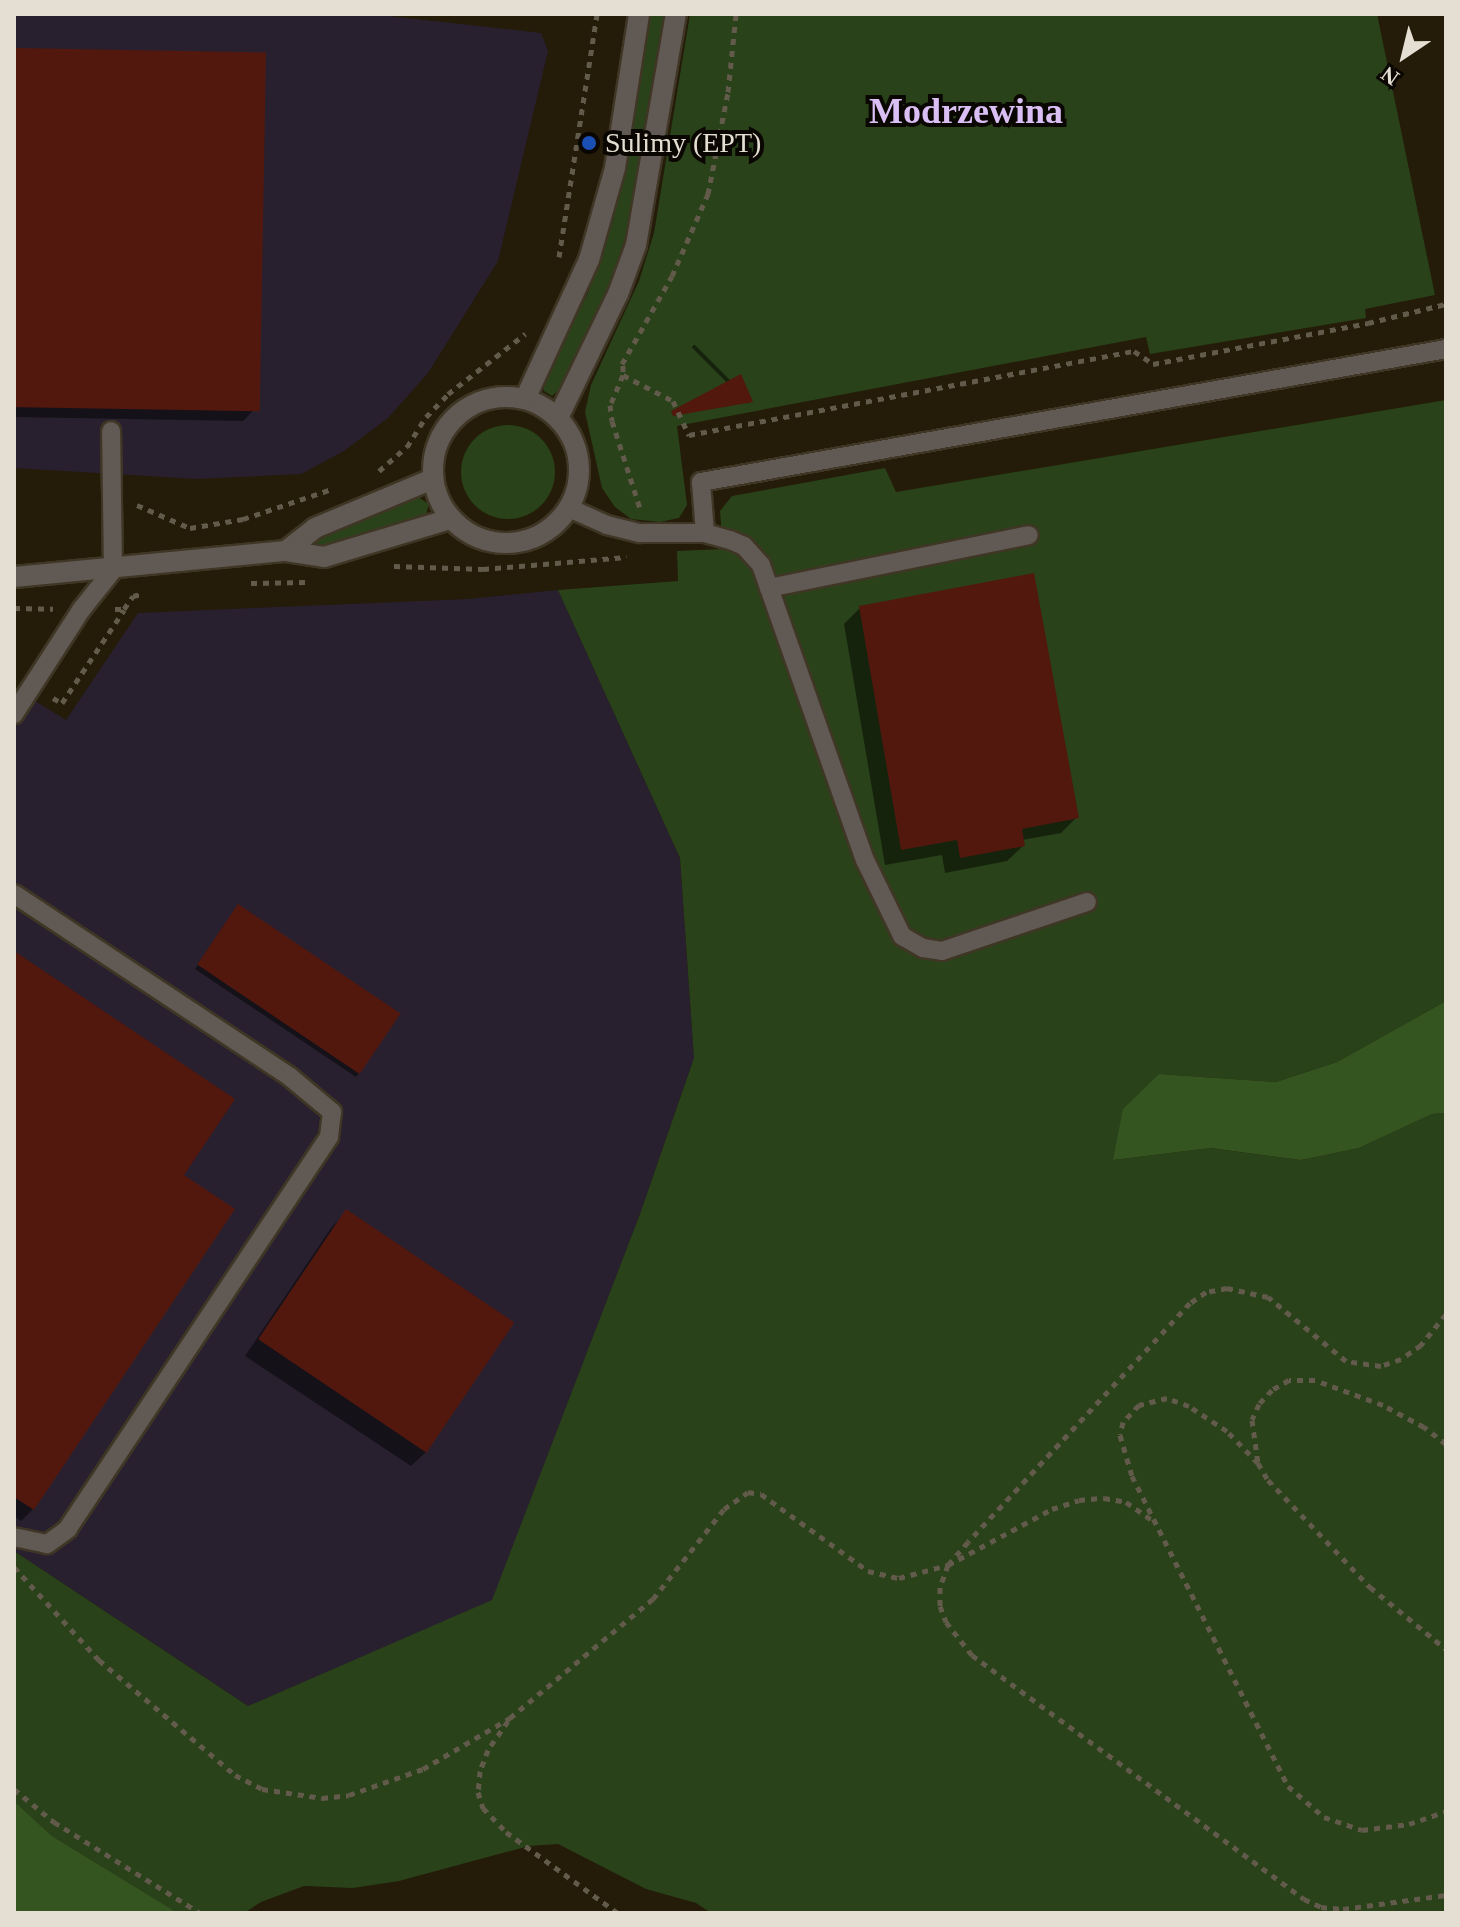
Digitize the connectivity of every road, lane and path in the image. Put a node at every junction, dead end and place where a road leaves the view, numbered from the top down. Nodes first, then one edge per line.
1 (597, 14) edge
2 (639, 14) edge
3 (676, 14) edge
4 (736, 14) edge
5 (559, 262) dead end
6 (1446, 304) edge
7 (527, 332) dead end
8 (1446, 349) edge
9 (613, 360) dead end
10 (623, 375) dead end
11 (525, 399) junction
12 (558, 418) junction
13 (111, 431) dead end
14 (368, 477) dead end
15 (433, 479) junction
16 (340, 487) dead end
17 (112, 504) junction
18 (569, 508) junction
19 (450, 519) junction
20 (705, 533) junction
21 (1029, 535) dead end
22 (286, 551) junction
23 (402, 565) dead end
24 (380, 569) dead end
25 (113, 570) junction
26 (17, 581) edge
27 (308, 582) dead end
28 (239, 583) dead end
29 (769, 588) junction
30 (146, 593) dead end
31 (14, 608) edge
32 (81, 610) junction
33 (14, 714) edge
34 (14, 894) edge
35 (1087, 902) dead end
36 (1446, 1314) edge
37 (1446, 1444) edge
38 (1258, 1463) junction
39 (1155, 1522) junction
40 (14, 1537) edge
41 (948, 1565) junction
42 (14, 1567) edge
43 (1446, 1649) edge
44 (510, 1718) junction
45 (14, 1789) edge
46 (1446, 1811) edge
47 (1446, 1895) edge
48 (200, 1913) edge
49 (618, 1913) edge

1 - 5 path
2 - 11 street
3 - 12 street
4 - 9 path
6 - 10 path
7 - 14 path
8 - 20 lane
11 - 12 street
11 - 15 street
12 - 18 street
13 - 17 lane
15 - 19 street
15 - 22 street
16 - 17 path
17 - 25 lane
18 - 19 street
18 - 20 lane
19 - 22 street
20 - 29 lane
21 - 29 lane
22 - 25 street
23 - 24 path
25 - 26 street
25 - 32 lane
27 - 28 path
29 - 35 lane
30 - 32 path
31 - 32 path
32 - 33 lane
34 - 40 lane
36 - 41 path
37 - 38 path
38 - 39 path
38 - 43 path
39 - 41 path
39 - 46 path
41 - 44 path
41 - 47 path
42 - 44 path
44 - 49 path
45 - 48 path

